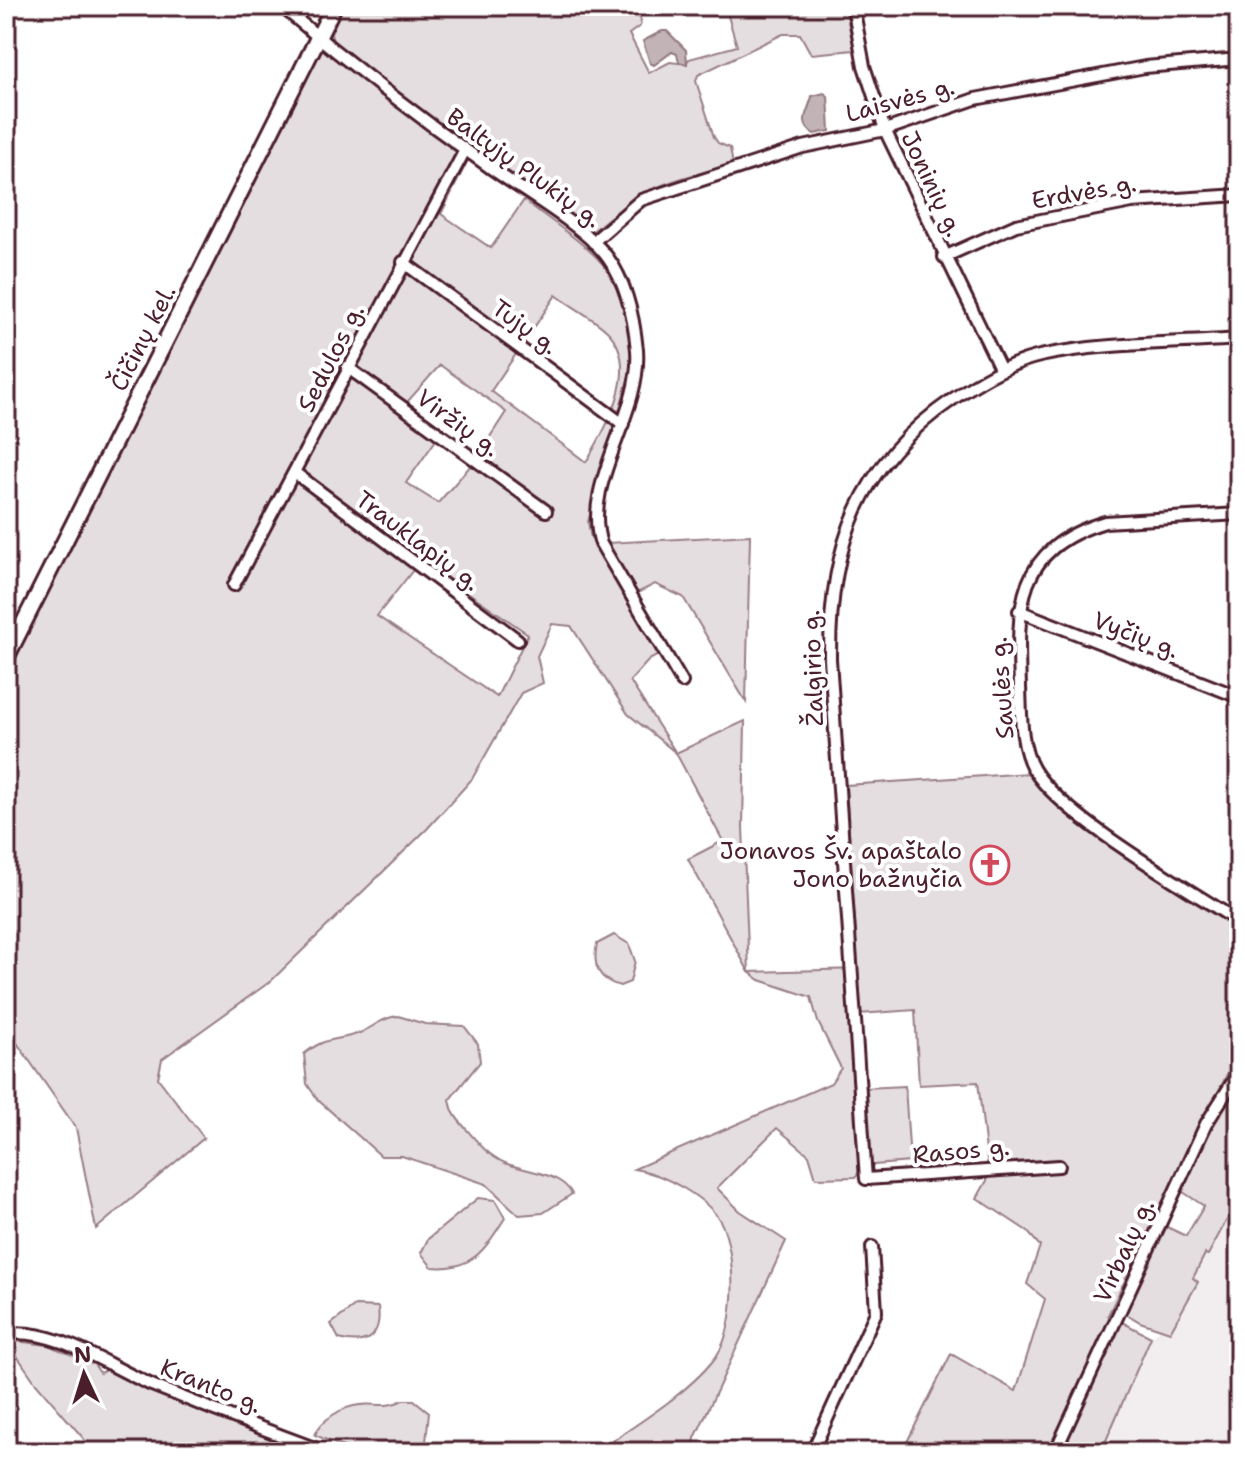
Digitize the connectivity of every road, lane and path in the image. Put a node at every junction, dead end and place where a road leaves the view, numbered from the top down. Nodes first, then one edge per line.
1 (281, 6) edge
2 (334, 6) edge
3 (853, 6) edge
4 (318, 38) junction
5 (1239, 59) edge
6 (885, 130) junction
7 (465, 150) junction
8 (1239, 195) edge
9 (593, 242) junction
10 (944, 257) junction
11 (403, 262) junction
12 (1239, 339) edge
13 (347, 367) junction
14 (1001, 370) junction
15 (623, 424) junction
16 (295, 473) junction
17 (546, 511) dead end
18 (1239, 514) edge
19 (234, 585) dead end
20 (1019, 611) junction
21 (518, 640) dead end
22 (6, 658) edge
23 (682, 682) dead end
24 (1239, 697) edge
25 (1239, 922) edge
26 (1239, 1072) edge
27 (1059, 1166) dead end
28 (866, 1179) joint
29 (872, 1247) dead end
30 (6, 1334) edge
31 (325, 1452) edge
32 (812, 1452) edge
33 (1055, 1452) edge

1 - 4 street, Baltųjų Plukių g.
2 - 4 main road, Čičinų kel.
3 - 6 street, Joninių g.
4 - 7 street, Baltųjų Plukių g.
4 - 22 main road, Čičinų kel.
5 - 6 street, Laisvės g.
6 - 9 street, Laisvės g.
6 - 10 street, Joninių g.
7 - 9 street, Baltųjų Plukių g.
7 - 11 street, Sedulos g.
8 - 10 street, Erdvės g.
9 - 15 street, Baltųjų Plukių g.
10 - 14 street, Joninių g.
11 - 13 street, Sedulos g.
11 - 15 street, Tujų g.
12 - 14 street, Žalgirio g.
13 - 16 street, Sedulos g.
13 - 17 street, Viržių g.
14 - 28 street, Žalgirio g.
15 - 23 street, Baltųjų Plukių g.
16 - 19 street, Sedulos g.
16 - 21 street, Trauklapių g.
18 - 20 street, Saulės g.
20 - 24 street, Vyčių g.
20 - 25 street, Saulės g.
26 - 33 street, Virbalų g.
27 - 28 street, Rasos g.
29 - 32 street
30 - 31 street, Kranto g.

